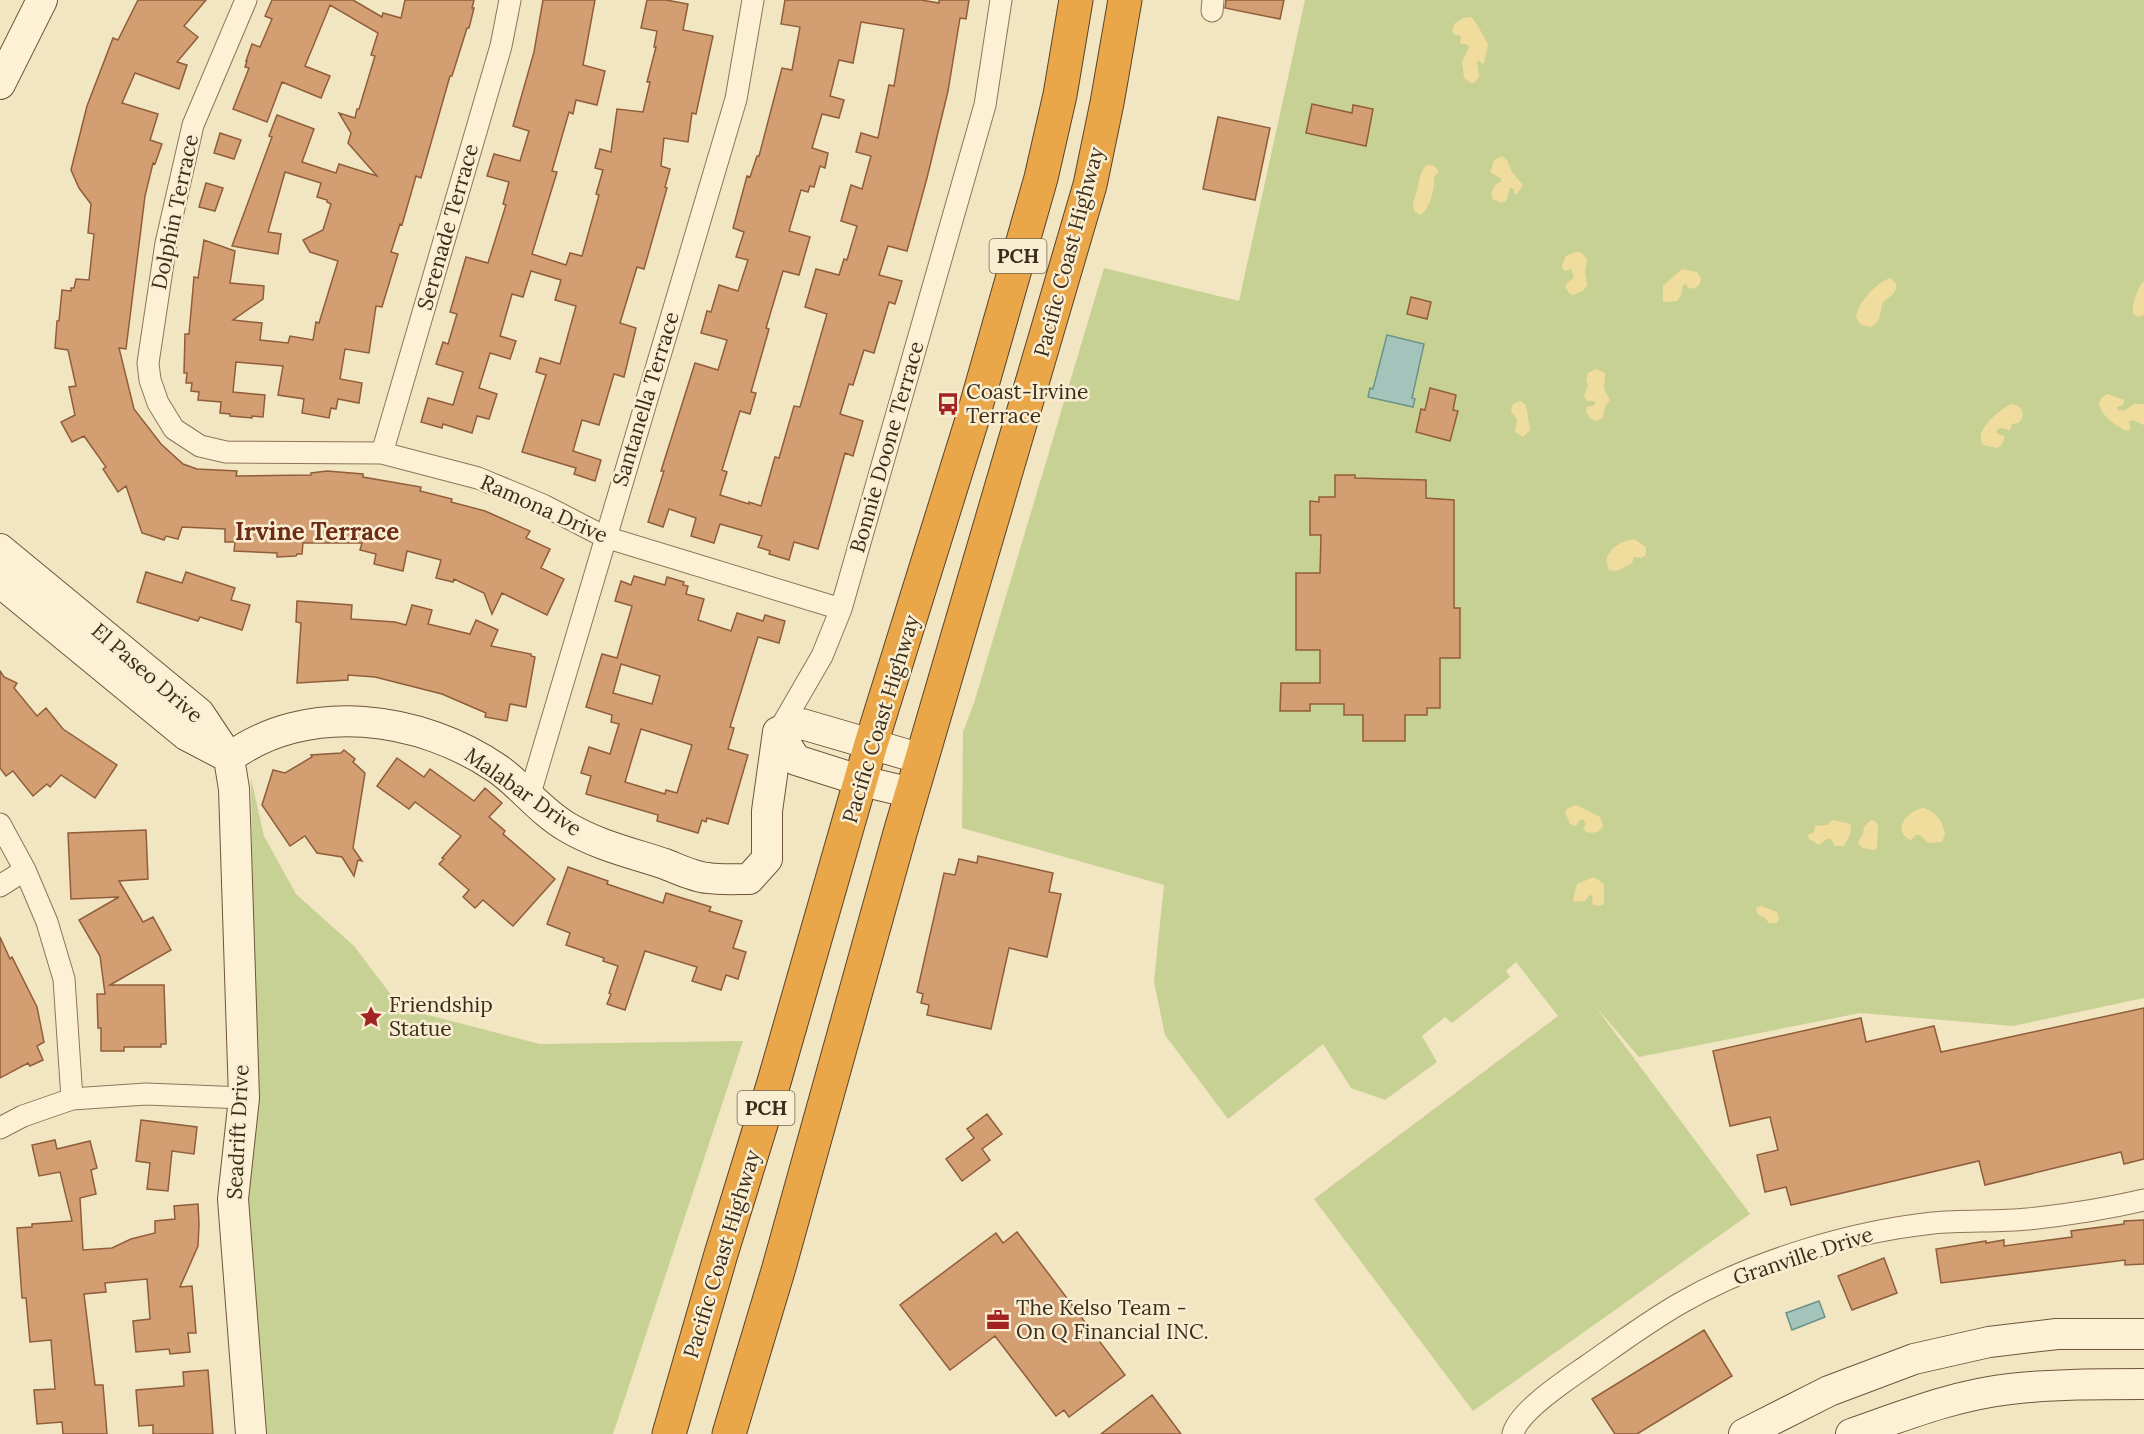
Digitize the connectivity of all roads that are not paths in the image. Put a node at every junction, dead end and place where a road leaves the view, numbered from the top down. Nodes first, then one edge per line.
1 (42, 0) edge
2 (246, 0) edge
3 (510, 0) edge
4 (753, 0) edge
5 (1001, 0) edge
6 (1076, 0) edge
7 (1125, 0) edge
8 (0, 84) edge
9 (174, 429) joint
10 (382, 453) junction
11 (605, 537) junction
12 (0, 549) edge
13 (0, 582) edge
14 (841, 609) junction
15 (778, 732) junction
16 (871, 744) junction
17 (230, 758) junction
18 (922, 759) junction
19 (862, 781) junction
20 (912, 794) junction
21 (529, 797) junction
22 (0, 824) edge
23 (25, 870) junction
24 (748, 879) joint
25 (0, 886) edge
26 (244, 1098) junction
27 (72, 1099) junction
28 (0, 1128) edge
29 (2144, 1200) edge
30 (2144, 1334) edge
31 (2144, 1384) edge
32 (251, 1434) edge
33 (669, 1434) edge
34 (729, 1434) edge
35 (1513, 1434) edge
36 (1744, 1434) edge
37 (1851, 1434) edge

1 - 8 street
2 - 9 street, Dolphin Terrace
3 - 10 street, Serenade Terrace
4 - 11 street, Santanella Terrace
5 - 14 street, Bonnie Doone Terrace
6 - 16 highway, Pacific Coast Highway / PCH
7 - 18 highway, Pacific Coast Highway / PCH
9 - 10 street, Ramona Drive
10 - 11 street, Ramona Drive
11 - 14 street, Ramona Drive
11 - 21 street, Santanella Terrace
12 - 17 street, El Paseo Drive
13 - 17 street, El Paseo Drive
14 - 15 street, Bonnie Doone Terrace
15 - 16 street
15 - 19 street
15 - 24 street, Bonnie Doone Terrace
16 - 18 street
16 - 19 highway, Pacific Coast Highway / PCH
17 - 21 street, Malabar Drive
17 - 26 street, Seadrift Drive
18 - 20 highway, Pacific Coast Highway / PCH
19 - 20 street
19 - 33 highway, Pacific Coast Highway / PCH
20 - 34 highway, Pacific Coast Highway / PCH
21 - 24 street, Malabar Drive
22 - 23 street
23 - 25 street
23 - 27 street
26 - 27 street
26 - 32 street, Seadrift Drive
27 - 28 street
29 - 35 street, Granville Drive
30 - 36 street
31 - 37 street

